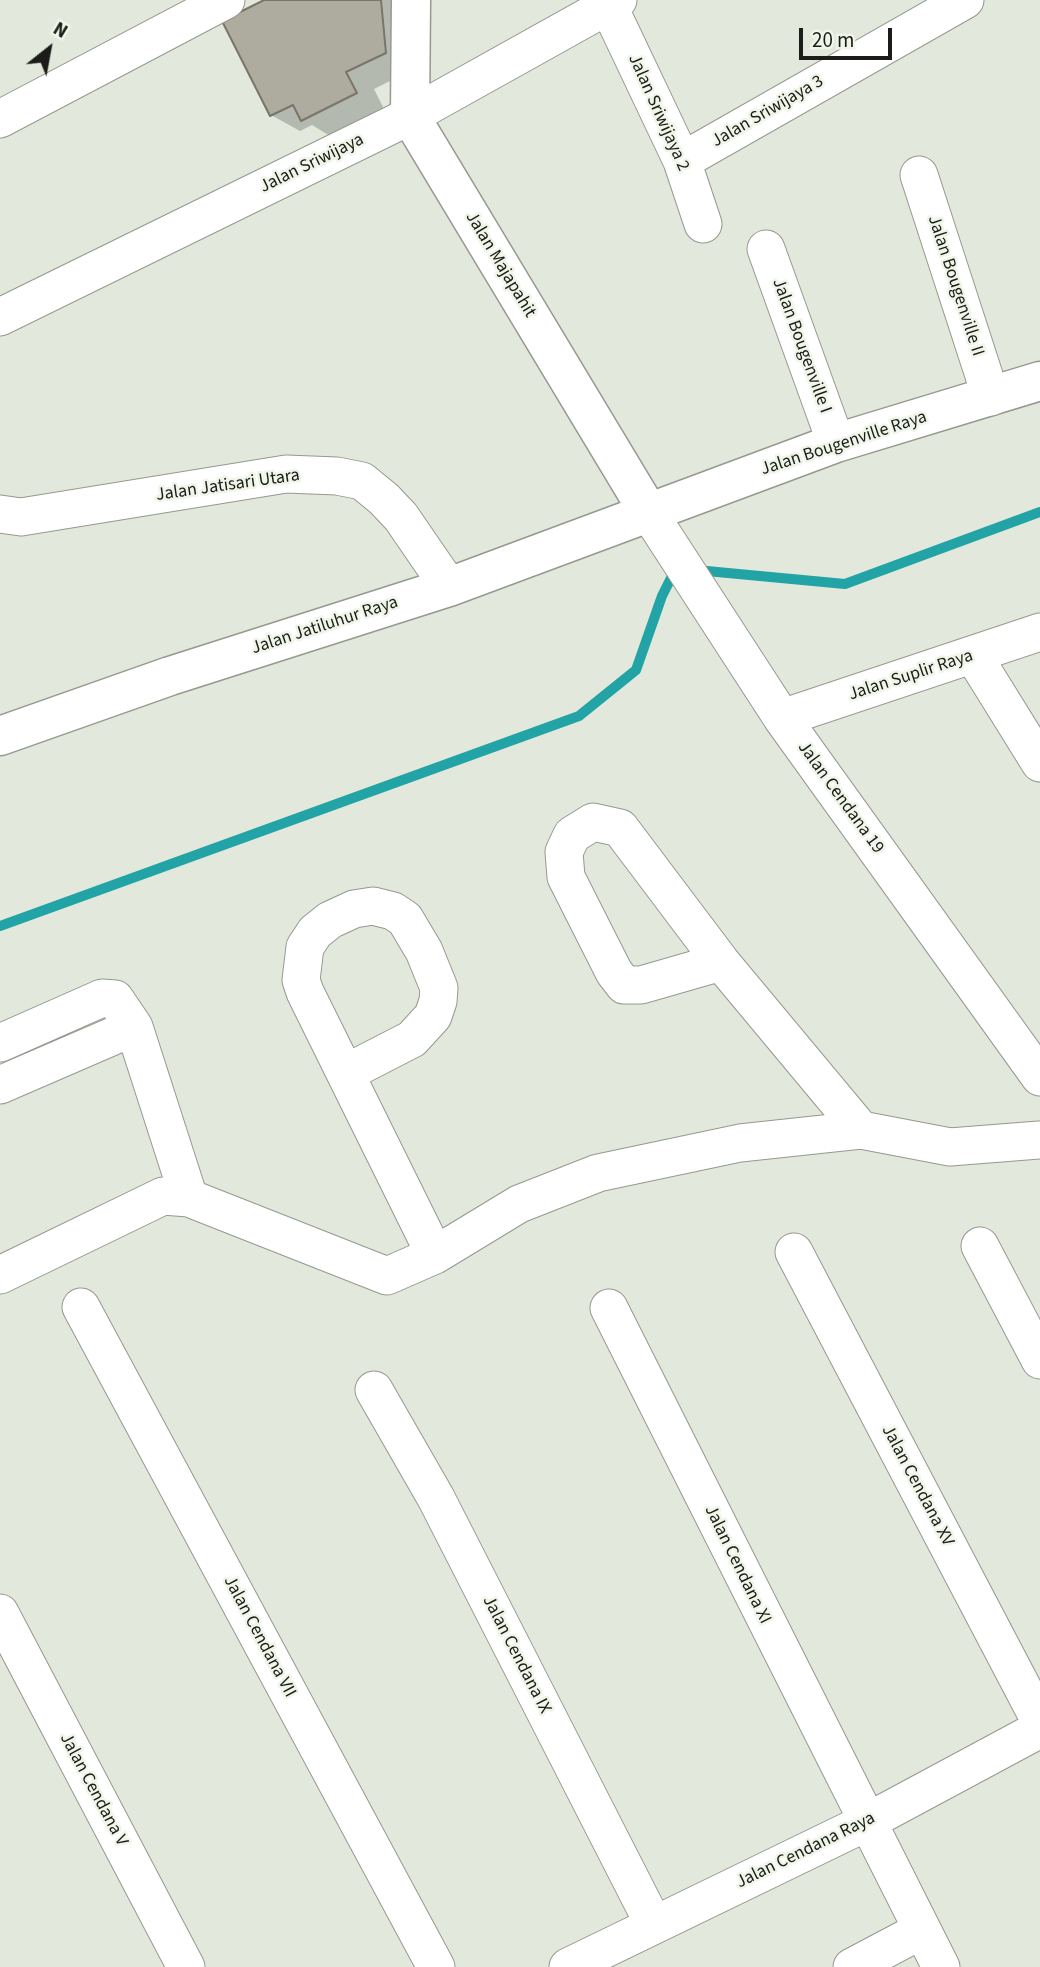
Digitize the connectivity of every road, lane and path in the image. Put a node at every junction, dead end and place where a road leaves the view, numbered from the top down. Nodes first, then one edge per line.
1 (226, 0) edge
2 (411, 0) edge
3 (965, 0) edge
4 (613, 3) edge
5 (410, 116) junction
6 (0, 119) edge
7 (682, 161) junction
8 (919, 175) dead end
9 (703, 224) dead end
10 (766, 249) dead end
11 (0, 317) edge
12 (1040, 381) edge
13 (991, 397) junction
14 (836, 443) junction
15 (649, 513) junction
16 (7, 524) edge
17 (449, 587) junction
18 (1040, 632) edge
19 (973, 655) junction
20 (782, 718) junction
21 (0, 736) edge
22 (1040, 763) edge
23 (721, 962) junction
24 (134, 1027) junction
25 (0, 1043) edge
26 (345, 1073) junction
27 (1040, 1077) edge
28 (0, 1086) edge
29 (860, 1130) junction
30 (1039, 1140) edge
31 (189, 1198) junction
32 (980, 1246) dead end
33 (794, 1252) dead end
34 (435, 1255) junction
35 (0, 1275) edge
36 (81, 1307) dead end
37 (609, 1308) dead end
38 (1040, 1360) edge
39 (374, 1390) dead end
40 (0, 1613) edge
41 (1040, 1721) edge
42 (1040, 1729) edge
43 (865, 1823) junction
44 (653, 1923) junction
45 (922, 1930) junction
46 (186, 1967) edge
47 (436, 1967) edge
48 (568, 1967) edge
49 (852, 1967) edge
50 (941, 1967) edge

1 - 6 street
2 - 5 street
3 - 7 street, Jalan Sriwijaya 3
4 - 5 street, Jalan Sriwijaya
4 - 7 street, Jalan Sriwijaya 2
5 - 11 street, Jalan Sriwijaya
5 - 15 street, Jalan Majapahit
7 - 9 street, Jalan Sriwijaya 2
8 - 13 street, Jalan Bougenville II
10 - 14 street, Jalan Bougenville I
12 - 13 street, Jalan Bougenville Raya
13 - 14 street, Jalan Bougenville Raya
14 - 15 street, Jalan Bougenville Raya
15 - 17 street, Jalan Jatiluhur Raya
15 - 20 street, Jalan Cendana 19
16 - 17 street, Jalan Jatisari Utara
17 - 21 street, Jalan Jatiluhur Raya
18 - 19 street, Jalan Suplir Raya
19 - 20 street, Jalan Suplir Raya
19 - 22 street
20 - 27 street, Jalan Cendana 19
23 - 23 street
23 - 29 street
24 - 25 street
24 - 28 street
24 - 31 street
26 - 26 street
26 - 34 street
29 - 30 street
29 - 34 street
31 - 34 street
31 - 35 street
32 - 38 street
33 - 41 street, Jalan Cendana XV
36 - 47 street, Jalan Cendana VII
37 - 43 street, Jalan Cendana XI
39 - 44 street, Jalan Cendana IX
40 - 46 street, Jalan Cendana V
42 - 43 street, Jalan Cendana Raya
43 - 44 street, Jalan Cendana Raya
43 - 45 street, Jalan Cendana XI
44 - 48 street, Jalan Cendana Raya
45 - 49 street
45 - 50 street, Jalan Cendana XI

